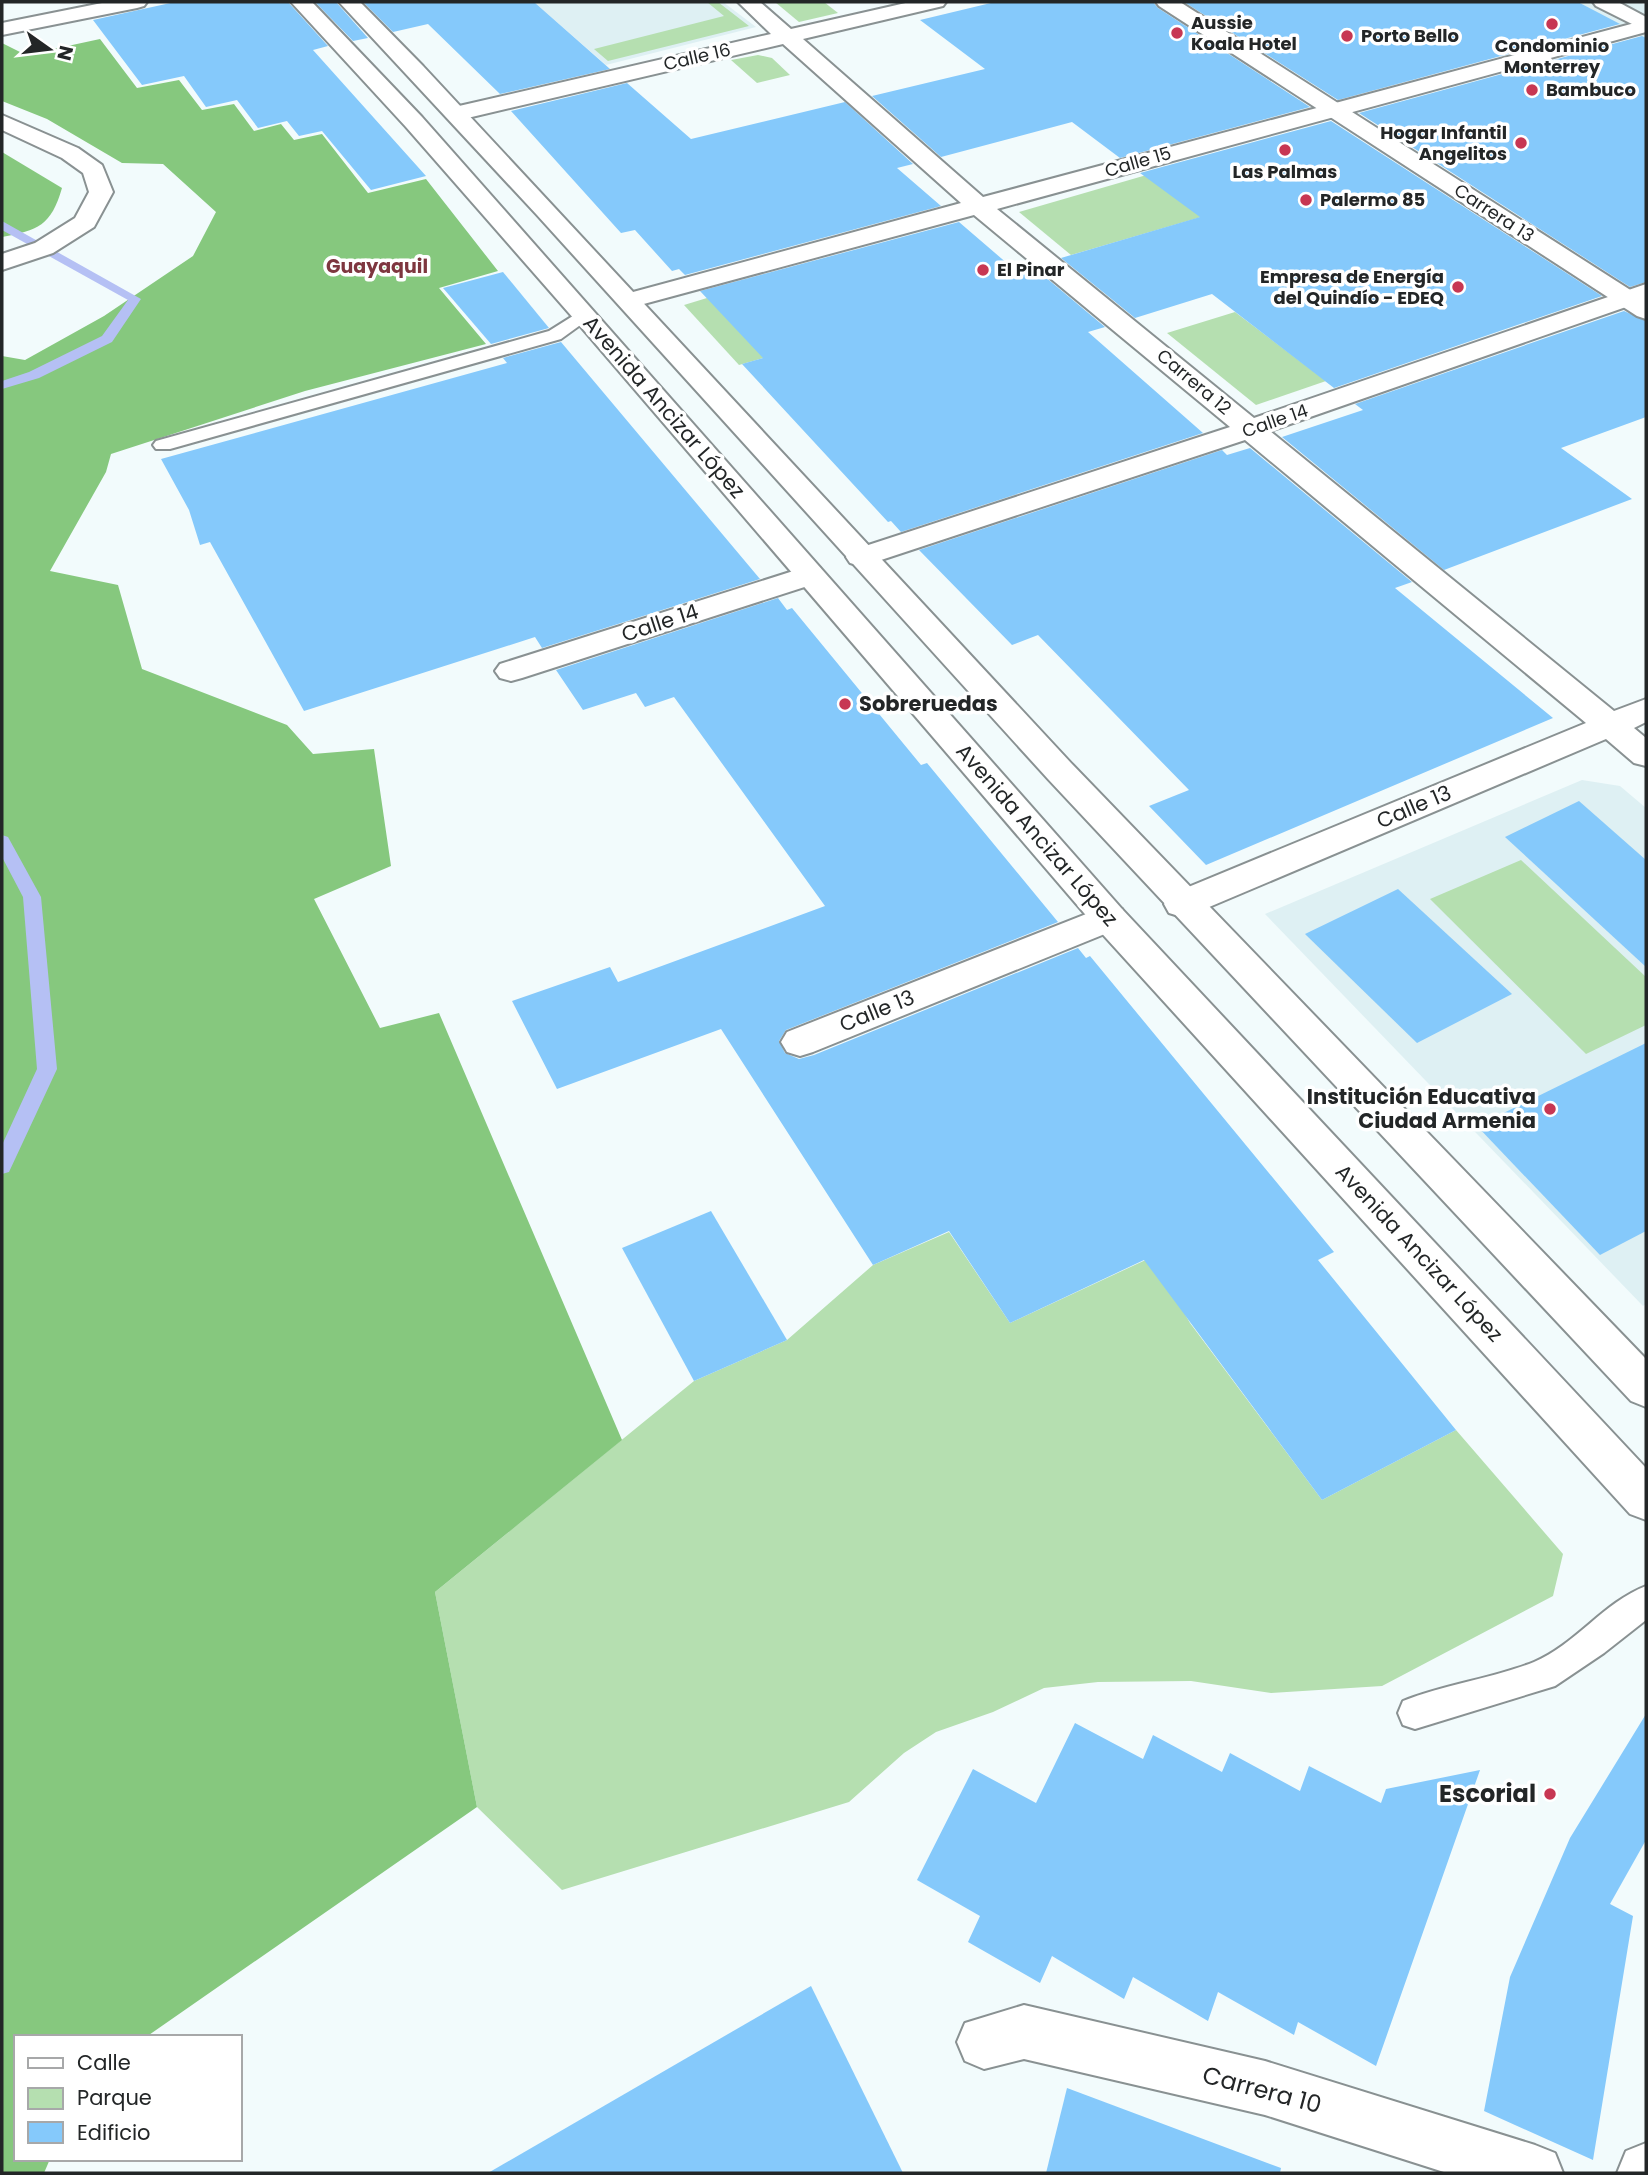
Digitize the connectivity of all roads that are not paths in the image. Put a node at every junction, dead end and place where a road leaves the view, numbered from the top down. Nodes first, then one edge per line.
1 (136, 2) edge
2 (301, 2) edge
3 (349, 2) edge
4 (748, 2) edge
5 (936, 2) edge
6 (1166, 2) edge
7 (1602, 2) edge
8 (1646, 26) edge
9 (3, 29) edge
10 (789, 35) junction
11 (1331, 108) junction
12 (459, 113) junction
13 (2, 122) edge
14 (981, 207) junction
15 (2, 262) edge
16 (631, 300) junction
17 (1640, 300) edge
18 (584, 314) junction
19 (1250, 429) junction
20 (163, 445) dead end
21 (861, 557) junction
22 (809, 575) junction
23 (511, 671) dead end
24 (1646, 710) edge
25 (1611, 725) junction
26 (1646, 755) edge
27 (1182, 904) junction
28 (1109, 918) junction
29 (800, 1042) dead end
30 (1644, 1383) edge
31 (1646, 1499) edge
32 (1646, 1601) edge
33 (1415, 1713) dead end
34 (984, 2042) dead end
35 (1535, 2173) edge

1 - 9 street
2 - 18 street, Avenida Ancizar López
3 - 12 street
4 - 10 street, Carrera 12
5 - 10 street, Calle 16
6 - 11 street, Carrera 13
7 - 8 street
8 - 11 street, Calle 15
10 - 12 street, Calle 16
10 - 14 street, Carrera 12
11 - 14 street, Calle 15
11 - 17 street, Carrera 13
12 - 16 street
13 - 15 street
14 - 16 street, Calle 15
14 - 19 street, Carrera 12
16 - 21 street
17 - 19 street, Calle 14
18 - 20 lane
18 - 22 street, Avenida Ancizar López
19 - 21 street, Calle 14
19 - 25 street, Carrera 12
21 - 27 street
22 - 23 street, Calle 14
22 - 28 street, Avenida Ancizar López
24 - 25 street, Calle 13
25 - 26 street, Carrera 12
25 - 27 street, Calle 13
27 - 30 street
28 - 29 street, Calle 13
28 - 31 street, Avenida Ancizar López
32 - 33 lane
34 - 35 street, Carrera 10

